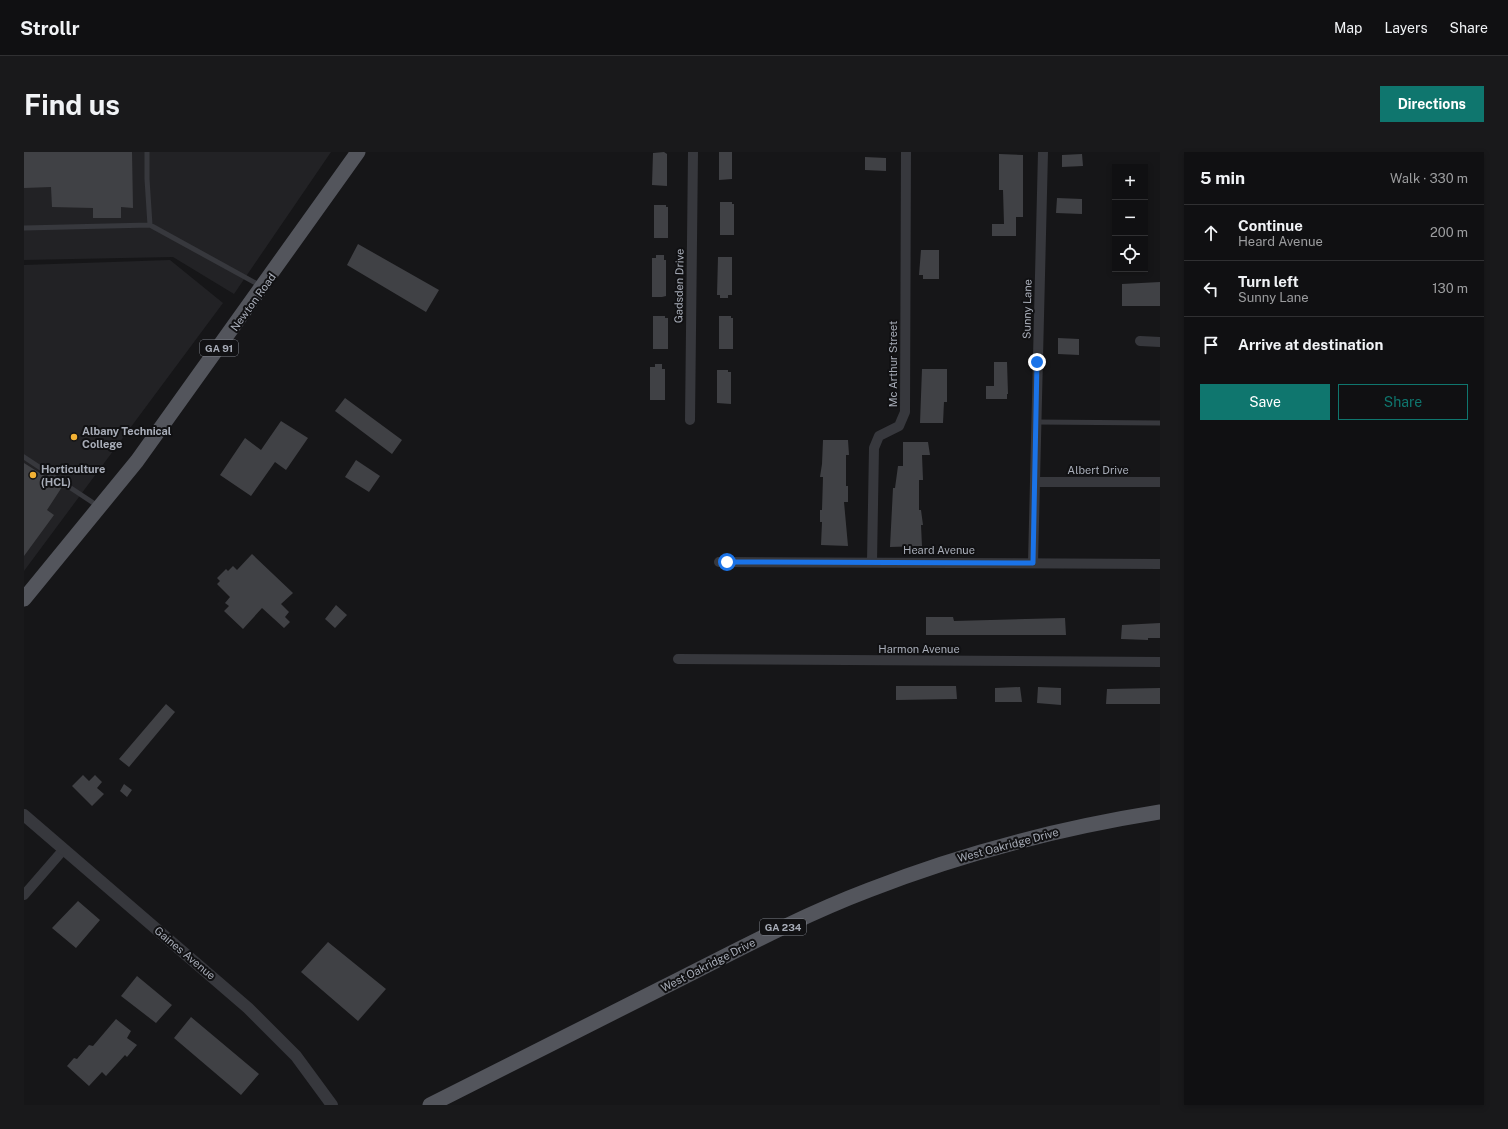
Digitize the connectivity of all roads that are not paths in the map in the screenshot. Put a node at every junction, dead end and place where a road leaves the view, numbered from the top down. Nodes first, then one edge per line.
1 (147, 152) edge
2 (358, 152) edge
3 (693, 152) edge
4 (906, 152) edge
5 (1042, 152) edge
6 (150, 225) junction
7 (24, 228) edge
8 (262, 287) junction
9 (1140, 341) dead end
10 (1160, 342) edge
11 (690, 420) dead end
12 (1036, 422) junction
13 (1160, 423) edge
14 (24, 456) edge
15 (1035, 482) junction
16 (1160, 482) edge
17 (100, 507) junction
18 (718, 562) dead end
19 (872, 562) junction
20 (1033, 563) junction
21 (1160, 564) edge
22 (24, 598) edge
23 (678, 659) dead end
24 (1160, 662) edge
25 (1160, 812) edge
26 (24, 815) edge
27 (64, 850) junction
28 (24, 895) edge
29 (332, 1105) edge
30 (430, 1105) edge

1 - 6 lane
2 - 8 main road, Newton Road / GA 91
3 - 11 street, Gadsden Drive
4 - 19 street, Mc Arthur Street
5 - 12 street, Sunny Lane
6 - 7 lane
6 - 8 lane
8 - 17 main road, Newton Road / GA 91
9 - 10 street
12 - 13 lane
12 - 15 street, Sunny Lane
14 - 17 lane
15 - 16 street, Albert Drive
15 - 20 street, Sunny Lane
17 - 22 main road, Newton Road / GA 91
18 - 19 street, Heard Avenue
19 - 20 street, Heard Avenue
20 - 21 street, Heard Avenue
23 - 24 street, Harmon Avenue
25 - 30 main road, West Oakridge Drive / GA 234
26 - 27 street, Gaines Avenue
27 - 28 street
27 - 29 street, Gaines Avenue

